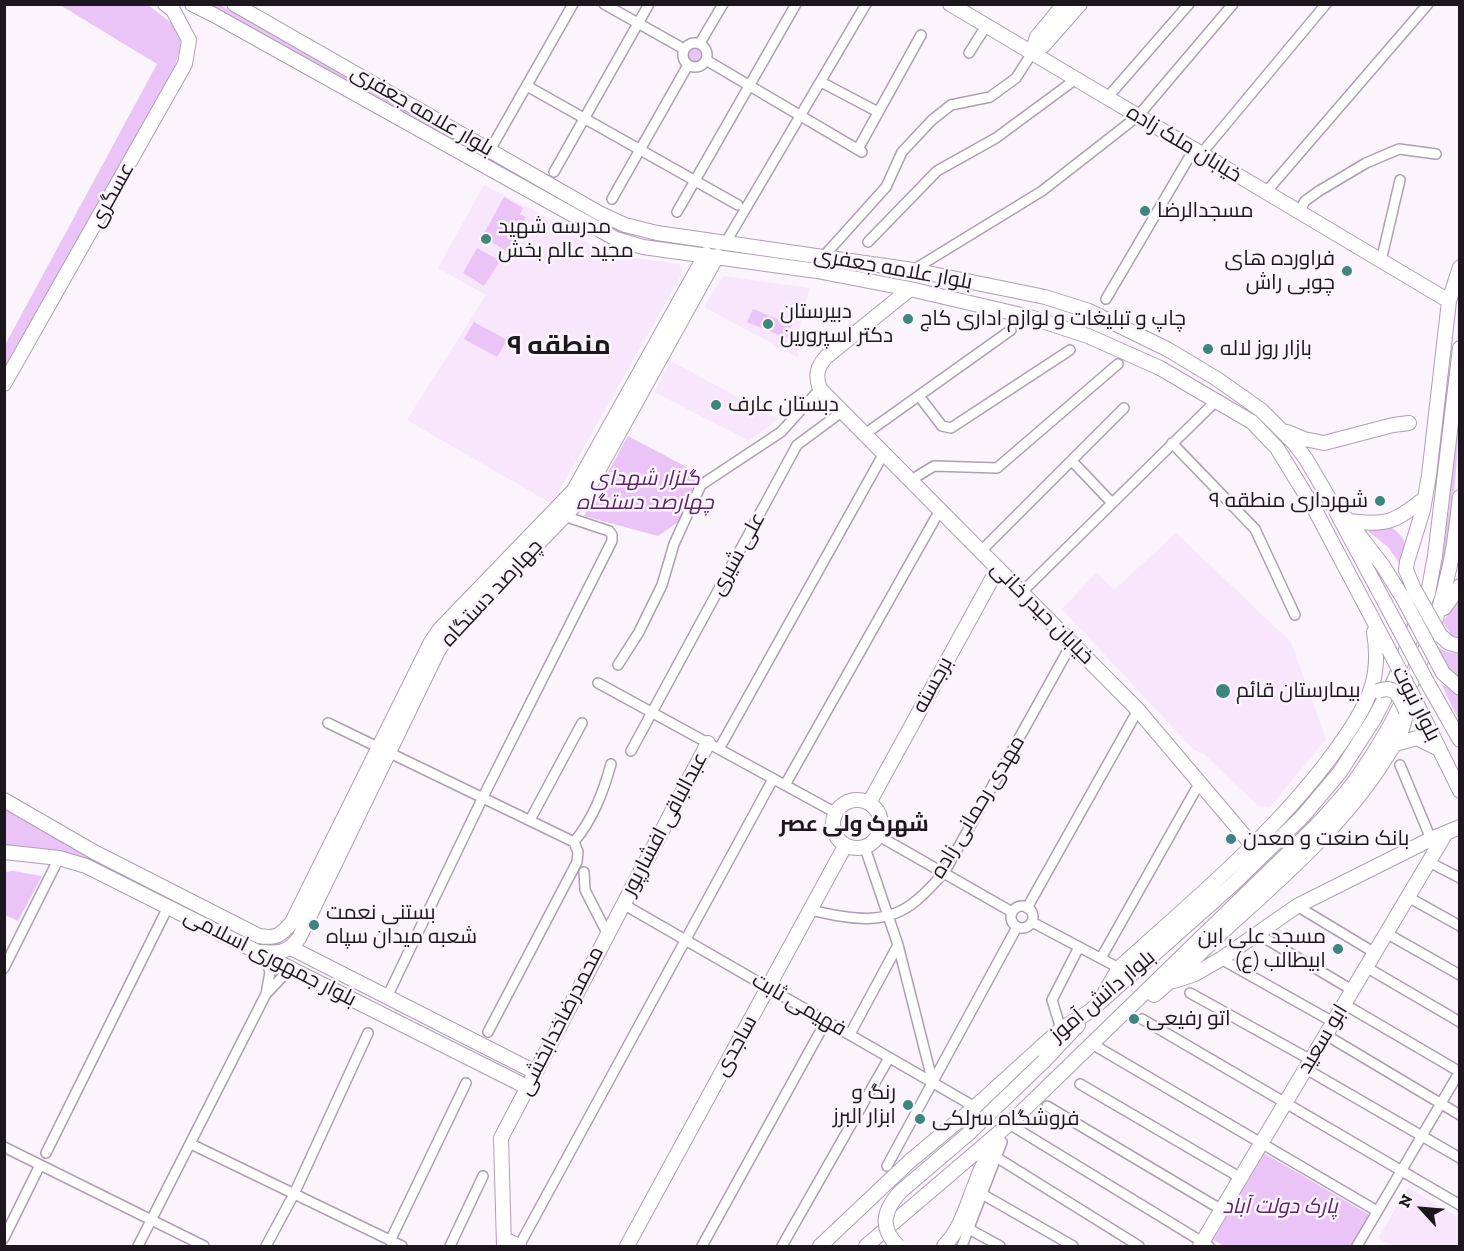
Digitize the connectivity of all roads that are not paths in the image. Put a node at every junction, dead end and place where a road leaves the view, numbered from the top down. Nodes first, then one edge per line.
1 (165, 4) edge
2 (192, 4) edge
3 (234, 4) edge
4 (573, 4) edge
5 (604, 4) edge
6 (650, 4) edge
7 (723, 4) edge
8 (796, 4) edge
9 (866, 4) edge
10 (950, 4) edge
11 (1064, 4) edge
12 (1080, 4) edge
13 (1189, 4) edge
14 (1233, 4) edge
15 (1326, 4) edge
16 (1428, 4) edge
17 (638, 24) junction
18 (986, 26) junction
19 (921, 35) dead end
20 (699, 43) junction
21 (684, 49) junction
22 (969, 53) dead end
23 (1032, 53) junction
24 (706, 60) junction
25 (688, 65) junction
26 (1076, 79) junction
27 (821, 82) junction
28 (527, 86) junction
29 (749, 86) junction
30 (1107, 98) junction
31 (878, 112) junction
32 (801, 116) junction
33 (1138, 116) junction
34 (584, 118) junction
35 (490, 150) junction
36 (640, 150) junction
37 (1197, 152) junction
38 (1436, 154) dead end
39 (554, 172) dead end
40 (1400, 180) dead end
41 (695, 181) junction
42 (1266, 192) junction
43 (612, 199) dead end
44 (738, 205) dead end
45 (677, 212) dead end
46 (1299, 212) junction
47 (726, 242) junction
48 (868, 242) dead end
49 (711, 255) junction
50 (823, 257) junction
51 (1381, 261) junction
52 (1460, 267) edge
53 (913, 270) junction
54 (910, 289) junction
55 (1037, 296) junction
56 (1106, 299) dead end
57 (1449, 301) junction
58 (1070, 305) junction
59 (1029, 317) junction
60 (1061, 327) junction
61 (1011, 330) dead end
62 (1460, 348) edge
63 (1070, 350) dead end
64 (1118, 364) dead end
65 (4, 384) edge
66 (820, 389) junction
67 (919, 396) junction
68 (1217, 400) junction
69 (1124, 408) dead end
70 (843, 411) junction
71 (1409, 423) dead end
72 (1283, 431) junction
73 (865, 434) junction
74 (1172, 443) junction
75 (884, 453) junction
76 (1072, 461) junction
77 (911, 480) junction
78 (1460, 497) edge
79 (1425, 498) junction
80 (1330, 500) junction
81 (1112, 503) junction
82 (940, 510) junction
83 (560, 514) junction
84 (1349, 521) junction
85 (981, 551) junction
86 (998, 568) junction
87 (1460, 586) edge
88 (1022, 592) junction
89 (1295, 615) dead end
90 (1372, 620) junction
91 (1436, 632) junction
92 (1072, 643) junction
93 (1460, 646) edge
94 (1389, 650) joint
95 (618, 665) dead end
96 (1427, 682) joint
97 (598, 683) dead end
98 (1460, 688) edge
99 (1366, 701) junction
100 (1411, 706) junction
101 (1138, 710) junction
102 (651, 712) junction
103 (328, 723) dead end
104 (582, 723) dead end
105 (1460, 740) edge
106 (1395, 744) junction
107 (713, 746) junction
108 (385, 749) junction
109 (1439, 749) junction
110 (632, 751) dead end
111 (611, 764) dead end
112 (1400, 765) dead end
113 (774, 779) junction
114 (1200, 782) junction
115 (785, 785) junction
116 (1460, 791) edge
117 (483, 797) junction
118 (4, 800) edge
119 (869, 803) junction
120 (836, 813) junction
121 (530, 820) junction
122 (1460, 827) edge
123 (1446, 832) junction
124 (879, 836) junction
125 (1431, 839) junction
126 (574, 842) junction
127 (845, 846) junction
128 (1252, 846) junction
129 (865, 848) junction
130 (4, 852) edge
131 (59, 858) junction
132 (1428, 862) junction
133 (584, 872) dead end
134 (944, 873) junction
135 (1460, 878) edge
136 (1408, 897) junction
137 (623, 904) junction
138 (1297, 906) junction
139 (168, 907) junction
140 (1027, 908) junction
141 (810, 910) junction
142 (1012, 912) junction
143 (887, 917) junction
144 (1032, 922) junction
145 (1460, 926) edge
146 (1017, 927) junction
147 (607, 933) junction
148 (1256, 933) junction
149 (1386, 933) junction
150 (271, 938) joint
151 (686, 940) junction
152 (898, 945) junction
153 (1079, 947) junction
154 (291, 948) junction
155 (1375, 952) junction
156 (261, 953) junction
157 (1101, 958) junction
158 (1221, 959) junction
159 (1366, 967) junction
160 (4, 968) edge
161 (1119, 968) junction
162 (298, 971) junction
163 (1460, 975) edge
164 (1169, 983) junction
165 (768, 987) junction
166 (1352, 990) junction
167 (1190, 993) dead end
168 (266, 994) junction
169 (387, 997) junction
170 (1344, 1004) junction
171 (1094, 1008) junction
172 (1117, 1019) junction
173 (1142, 1019) dead end
174 (826, 1021) junction
175 (1333, 1022) junction
176 (1460, 1022) edge
177 (1061, 1029) junction
178 (488, 1032) dead end
179 (368, 1033) dead end
180 (850, 1034) junction
181 (1326, 1035) junction
182 (1092, 1044) junction
183 (889, 1058) junction
184 (1308, 1065) junction
185 (1459, 1071) edge
186 (535, 1072) junction
187 (466, 1083) dead end
188 (933, 1083) junction
189 (1080, 1084) dead end
190 (527, 1087) junction
191 (1286, 1102) junction
192 (1440, 1104) junction
193 (1047, 1106) dead end
194 (975, 1107) junction
195 (1460, 1115) edge
196 (1009, 1124) junction
197 (1421, 1136) junction
198 (191, 1144) junction
199 (1261, 1144) junction
200 (4, 1147) edge
201 (46, 1153) dead end
202 (996, 1156) junction
203 (1460, 1158) edge
204 (40, 1165) junction
205 (887, 1166) dead end
206 (1401, 1171) junction
207 (483, 1176) dead end
208 (1241, 1178) junction
209 (294, 1194) junction
210 (982, 1194) junction
211 (1460, 1205) edge
212 (1222, 1210) junction
213 (1377, 1211) junction
214 (905, 1214) junction
215 (152, 1221) junction
216 (969, 1229) junction
217 (4, 1238) edge
218 (390, 1241) junction
219 (504, 1243) edge
220 (1204, 1245) edge
221 (1362, 1245) edge
222 (138, 1246) edge
223 (204, 1246) edge
224 (266, 1246) edge
225 (402, 1246) edge
226 (450, 1246) edge
227 (519, 1246) edge
228 (627, 1246) edge
229 (702, 1246) edge
230 (782, 1246) edge
231 (820, 1246) edge
232 (866, 1246) edge
233 (890, 1246) edge
234 (898, 1246) edge
235 (944, 1246) edge
236 (962, 1246) edge
237 (1000, 1246) edge
238 (1073, 1246) edge
239 (1139, 1246) edge

1 - 65 main road, عسگری
2 - 49 main road, بلوار علامه جعفری
3 - 35 main road, بلوار علامه جعفری
4 - 28 street
5 - 17 street
6 - 17 street
7 - 20 street
8 - 29 street
9 - 27 street
10 - 18 main road, خیابان ملک زاده
11 - 23 main road
12 - 23 main road
13 - 30 street
14 - 33 street
15 - 37 street
16 - 42 street
17 - 21 street
17 - 34 street
18 - 22 street
18 - 23 main road, خیابان ملک زاده
19 - 31 street
20 - 21 street
20 - 24 street
21 - 25 street
23 - 26 main road, خیابان ملک زاده
23 - 50 street
24 - 25 street
24 - 29 street
25 - 36 street
26 - 30 main road, خیابان ملک زاده
26 - 48 street
27 - 31 street
27 - 32 street
28 - 34 street
28 - 35 street
29 - 32 street
29 - 41 street
30 - 33 main road, خیابان ملک زاده
31 - 32 street
32 - 47 street
33 - 37 main road, خیابان ملک زاده
33 - 53 street
34 - 36 street
34 - 39 street
35 - 47 main road, بلوار علامه جعفری
36 - 41 street
36 - 43 street
37 - 42 main road, خیابان ملک زاده
37 - 56 street
38 - 46 street
40 - 51 street
41 - 44 street
41 - 45 street
42 - 46 main road, خیابان ملک زاده
46 - 51 main road, خیابان ملک زاده
47 - 50 main road, بلوار علامه جعفری
49 - 54 main road, بلوار علامه جعفری
49 - 83 main road, چهارصد دستگاه
50 - 53 main road, بلوار علامه جعفری
51 - 57 main road, خیابان ملک زاده
52 - 57 main road
53 - 55 main road, بلوار علامه جعفری
54 - 59 main road, بلوار علامه جعفری
54 - 66 main road
55 - 58 main road, بلوار علامه جعفری
55 - 59 main road
57 - 79 main road
58 - 60 main road
58 - 72 main road, بلوار علامه جعفری
59 - 60 main road, بلوار علامه جعفری
60 - 68 main road, بلوار علامه جعفری
61 - 67 street
62 - 171 main road, بلوار دانش آموز
63 - 67 street
64 - 77 street
66 - 70 main road, خیابان حیدر خانی
66 - 95 street
67 - 73 street
68 - 74 street
68 - 90 main road, بلوار علامه جعفری
69 - 76 street
70 - 73 main road, خیابان حیدر خانی
70 - 102 street, علی شیری
71 - 72 main road
72 - 80 main road, بلوار علامه جعفری
73 - 75 main road, خیابان حیدر خانی
74 - 81 street
74 - 89 street
75 - 77 main road, خیابان حیدر خانی
75 - 107 street
76 - 81 street
76 - 85 street
77 - 82 main road, خیابان حیدر خانی
78 - 91 main road, بلوار دانش آموز
79 - 84 main road
79 - 91 main road, bridge
80 - 84 main road
80 - 96 main road, بلوار علامه جعفری, bridge
81 - 88 street
82 - 85 main road, خیابان حیدر خانی
82 - 115 street
83 - 108 main road, چهارصد دستگاه
83 - 117 street
84 - 98 main road, bridge
85 - 86 main road, خیابان حیدر خانی
86 - 88 main road, خیابان حیدر خانی
86 - 119 main road, برجسته
87 - 91 main road
88 - 92 main road, خیابان حیدر خانی
90 - 94 main road, بلوار علامه جعفری
90 - 99 main road
91 - 93 main road
91 - 172 main road, بلوار دانش آموز
92 - 101 main road, خیابان حیدر خانی
92 - 134 street, مهدی رحمانی زاده
94 - 100 main road, بلوار نبوت, bridge
96 - 105 main road, بلوار نبوت
97 - 102 street
99 - 100 main road, bridge
99 - 128 main road
100 - 106 main road
100 - 109 main road, بلوار نبوت
101 - 114 main road, خیابان حیدر خانی
101 - 140 street
102 - 107 street
102 - 110 street, علی شیری
103 - 108 street
104 - 121 street
106 - 109 main road
106 - 164 main road
107 - 113 street
107 - 137 main road, عبدالباقی افشارپور
108 - 117 street
108 - 150 main road, چهارصد دستگاه
108 - 154 main road, چهارصد دستگاه
109 - 116 main road, بلوار نبوت
111 - 126 street
112 - 125 street
113 - 115 street
113 - 151 street
114 - 128 main road, خیابان حیدر خانی
114 - 157 street
115 - 120 street
117 - 121 street
117 - 169 street
118 - 150 main road, بلوار جمهوری اسلامی
119 - 120 main road
119 - 124 main road
120 - 127 main road
121 - 126 street
122 - 123 main road
123 - 125 main road
123 - 132 main road, ابو سعید
124 - 129 main road
124 - 134 street
125 - 138 main road
126 - 178 street
127 - 129 main road
127 - 141 main road, ساجدی
128 - 161 main road
129 - 143 street
130 - 131 main road, بلوار جمهوری اسلامی
131 - 139 main road, بلوار جمهوری اسلامی
131 - 160 street
132 - 135 street
132 - 136 main road, ابو سعید
133 - 147 street
134 - 142 street
134 - 143 street, مهدی رحمانی زاده
136 - 145 street
136 - 149 main road, ابو سعید
137 - 147 main road, محمدرضاخدابخشی
137 - 151 street, فهیمی ثابت
138 - 148 main road
138 - 155 street
139 - 156 main road, بلوار جمهوری اسلامی
139 - 201 street
140 - 142 street
140 - 144 street
141 - 143 street, مهدی رحمانی زاده
141 - 165 main road, ساجدی
142 - 146 street
143 - 152 street
144 - 146 street
144 - 153 street
146 - 188 street
147 - 186 main road, محمدرضاخدابخشی
148 - 158 main road
148 - 166 street
149 - 155 main road, ابو سعید
149 - 163 street
151 - 165 street, فهیمی ثابت
151 - 227 street
152 - 180 street
152 - 188 street
153 - 157 street
153 - 177 street
154 - 156 main road
154 - 169 main road, بلوار جمهوری اسلامی
155 - 159 main road, ابو سعید
156 - 162 main road, بلوار جمهوری اسلامی
156 - 168 street
157 - 161 street
158 - 164 main road
158 - 175 street
159 - 166 main road, ابو سعید
159 - 176 street
161 - 171 main road
162 - 168 street
162 - 190 main road, بلوار جمهوری اسلامی
164 - 172 main road
165 - 174 street, فهیمی ثابت
165 - 228 main road, ساجدی
166 - 170 main road, ابو سعید
167 - 184 street
168 - 198 street
169 - 186 main road, بلوار جمهوری اسلامی
170 - 175 main road, ابو سعید
170 - 185 street
171 - 177 main road, بلوار دانش آموز
171 - 234 main road, bridge
172 - 182 main road, بلوار دانش آموز
173 - 191 street
174 - 180 street, فهیمی ثابت
174 - 229 street
175 - 181 main road, ابو سعید
177 - 194 main road, بلوار دانش آموز
179 - 209 street
180 - 183 street, فهیمی ثابت
181 - 184 main road, ابو سعید
181 - 192 street
182 - 196 main road, بلوار دانش آموز
182 - 199 street
183 - 188 street, فهیمی ثابت
183 - 230 street
184 - 191 main road, ابو سعید
184 - 197 street
185 - 192 street
186 - 190 main road, محمدرضاخدابخشی
187 - 218 street
188 - 194 street, فهیمی ثابت
188 - 205 street
189 - 208 street
190 - 219 main road, محمدرضاخدابخشی
191 - 199 main road, ابو سعید
191 - 206 street
192 - 195 street
192 - 197 street
193 - 212 street
194 - 231 main road, بلوار دانش آموز
196 - 202 street
196 - 214 main road, بلوار دانش آموز
196 - 220 street
196 - 235 main road
197 - 203 street
197 - 206 street
198 - 209 street
198 - 215 street
199 - 208 main road, ابو سعید
199 - 213 street
200 - 204 street
202 - 210 street
202 - 239 street
204 - 215 street
204 - 217 street
206 - 211 street
206 - 213 street
207 - 226 street
208 - 212 main road, ابو سعید
209 - 218 street
209 - 224 street
210 - 216 street
210 - 238 street
212 - 220 main road, ابو سعید
213 - 221 street
214 - 232 main road, بلوار دانش آموز
214 - 233 main road
215 - 222 street
215 - 223 street
216 - 236 street
216 - 237 street
218 - 225 street
219 - 227 main road

